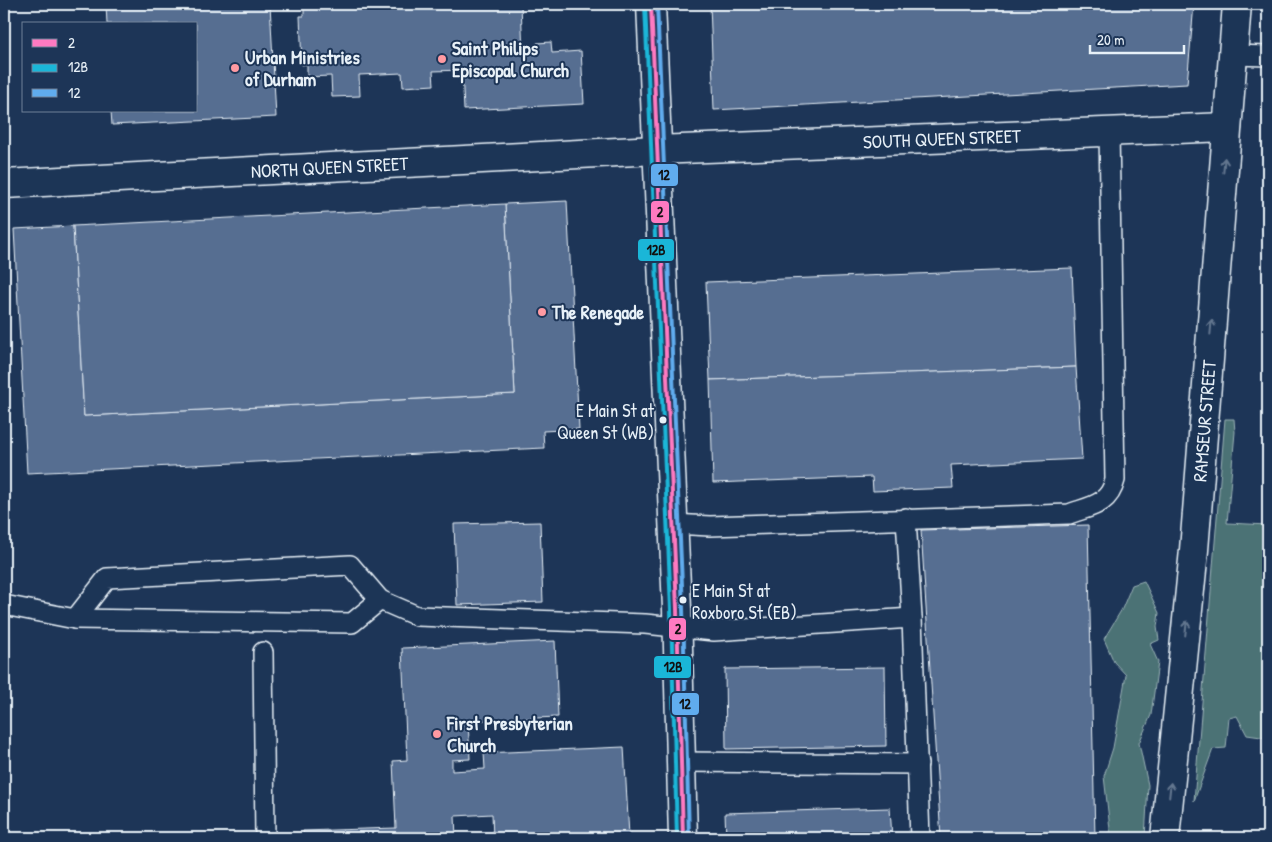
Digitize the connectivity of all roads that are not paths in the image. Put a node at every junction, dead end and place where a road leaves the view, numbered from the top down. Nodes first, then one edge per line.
1 (651, 4) edge
2 (1237, 4) edge
3 (1233, 55) junction
4 (1268, 56) edge
5 (1227, 127) junction
6 (1109, 132) junction
7 (656, 150) junction
8 (4, 184) edge
9 (906, 518) junction
10 (673, 524) junction
11 (380, 600) junction
12 (4, 605) edge
13 (912, 618) junction
14 (75, 619) junction
15 (677, 628) junction
16 (263, 652) dead end
17 (681, 762) junction
18 (918, 764) junction
19 (265, 838) edge
20 (683, 838) edge
21 (920, 838) edge
22 (1165, 838) edge

1 - 7 street
2 - 3 street, RAMSEUR STREET
3 - 4 lane
3 - 5 street, RAMSEUR STREET
5 - 6 street, SOUTH QUEEN STREET
22 -> 5 street, RAMSEUR STREET
6 - 7 street, SOUTH QUEEN STREET
6 - 9 lane
7 - 8 street, NORTH QUEEN STREET
7 - 10 street
9 - 10 lane
9 - 13 lane
10 - 15 street
11 - 14 lane
11 - 14 lane
11 - 15 lane
12 - 14 lane
13 - 15 lane
13 - 18 lane
15 - 17 street
16 - 19 lane
17 - 18 lane
17 - 20 street
18 - 21 lane

